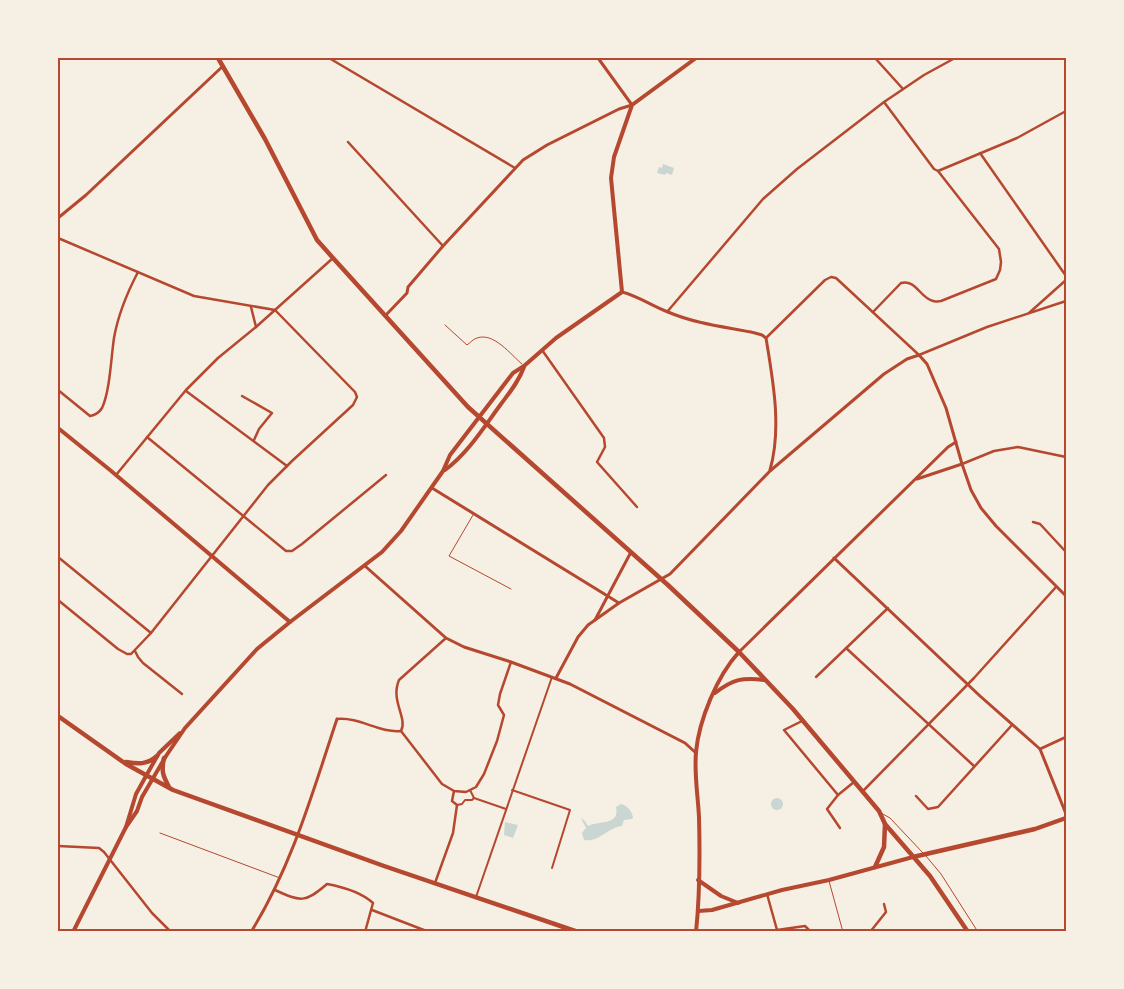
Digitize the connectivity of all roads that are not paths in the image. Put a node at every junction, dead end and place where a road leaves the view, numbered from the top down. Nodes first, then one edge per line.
1 (218, 58) edge
2 (329, 58) edge
3 (598, 58) edge
4 (696, 58) edge
5 (875, 58) edge
6 (955, 58) edge
7 (223, 66) junction
8 (903, 89) junction
9 (884, 102) junction
10 (632, 105) junction
11 (1066, 111) edge
12 (348, 142) dead end
13 (980, 153) junction
14 (515, 168) junction
15 (938, 171) junction
16 (58, 218) edge
17 (58, 238) edge
18 (443, 246) junction
19 (333, 258) junction
20 (138, 272) junction
21 (1066, 276) edge
22 (1066, 280) edge
23 (622, 292) junction
24 (1066, 301) edge
25 (251, 306) junction
26 (275, 310) junction
27 (667, 312) junction
28 (873, 312) junction
29 (1028, 314) junction
30 (385, 316) junction
31 (445, 325) dead end
32 (256, 327) junction
33 (766, 338) junction
34 (542, 350) junction
35 (919, 355) junction
36 (524, 366) junction
37 (58, 390) edge
38 (186, 390) junction
39 (242, 396) dead end
40 (479, 416) junction
41 (487, 423) junction
42 (58, 428) edge
43 (147, 437) junction
44 (254, 440) junction
45 (956, 442) junction
46 (1066, 457) edge
47 (962, 464) junction
48 (287, 466) junction
49 (443, 471) junction
50 (770, 471) junction
51 (116, 475) junction
52 (386, 475) dead end
53 (916, 479) junction
54 (432, 488) junction
55 (637, 507) dead end
56 (474, 514) junction
57 (244, 518) junction
58 (1033, 522) dead end
59 (631, 552) junction
60 (1066, 552) edge
61 (58, 556) edge
62 (212, 557) junction
63 (834, 558) junction
64 (365, 566) junction
65 (661, 579) junction
66 (1056, 587) junction
67 (510, 589) dead end
68 (606, 595) junction
69 (1066, 596) edge
70 (58, 600) edge
71 (619, 604) junction
72 (888, 608) junction
73 (594, 620) junction
74 (290, 622) junction
75 (151, 633) junction
76 (446, 638) junction
77 (846, 648) junction
78 (136, 651) junction
79 (739, 652) junction
80 (511, 662) junction
81 (552, 676) junction
82 (556, 678) junction
83 (816, 678) dead end
84 (765, 680) junction
85 (968, 684) junction
86 (182, 694) dead end
87 (714, 695) junction
88 (58, 716) edge
89 (337, 719) joint
90 (802, 721) junction
91 (928, 724) junction
92 (1012, 725) junction
93 (185, 728) junction
94 (401, 731) junction
95 (1066, 736) edge
96 (1040, 749) junction
97 (696, 753) junction
98 (157, 756) junction
99 (164, 758) junction
100 (122, 762) junction
101 (974, 766) junction
102 (146, 776) junction
103 (152, 779) junction
104 (854, 782) junction
105 (170, 788) junction
106 (470, 790) junction
107 (512, 790) junction
108 (454, 791) junction
109 (862, 792) junction
110 (838, 795) junction
111 (916, 796) dead end
112 (474, 798) junction
113 (457, 805) junction
114 (506, 809) junction
115 (879, 811) junction
116 (1066, 816) edge
117 (885, 824) junction
118 (126, 827) junction
119 (840, 828) dead end
120 (160, 833) dead end
121 (298, 835) junction
122 (58, 846) edge
123 (924, 854) junction
124 (914, 857) junction
125 (111, 859) junction
126 (875, 867) junction
127 (552, 868) dead end
128 (280, 879) junction
129 (698, 880) junction
130 (829, 880) junction
131 (435, 883) junction
132 (275, 890) junction
133 (767, 894) junction
134 (476, 897) junction
135 (738, 902) junction
136 (884, 904) dead end
137 (372, 910) junction
138 (698, 911) junction
139 (416, 927) junction
140 (783, 930) edge
141 (73, 932) edge
142 (171, 932) edge
143 (251, 932) edge
144 (365, 932) edge
145 (414, 932) edge
146 (429, 932) edge
147 (578, 932) edge
148 (696, 932) edge
149 (811, 932) edge
150 (843, 932) edge
151 (870, 932) edge
152 (968, 932) edge
153 (978, 932) edge

1 - 7 main road
2 - 14 street
3 - 10 street
4 - 10 main road
5 - 8 street
6 - 8 street
7 - 16 street
7 - 19 main road
8 - 9 street
9 - 15 street
9 - 27 street
10 - 14 street
10 - 23 main road
11 - 13 street
12 - 18 street
13 - 15 street
13 - 21 street
14 - 18 street
15 - 28 street
17 - 20 street
18 - 30 street
19 - 26 street
19 - 30 main road
20 - 25 street
20 - 37 street
22 - 29 street
23 - 27 street
23 - 34 main road
24 - 29 street
25 - 26 street
25 - 32 street
26 - 32 street
26 - 48 street
27 - 33 street
28 - 33 street
28 - 35 street
29 - 35 street
30 - 40 main road
31 - 36 lane
32 - 38 street
33 - 50 street
34 - 36 main road
34 - 55 street
35 - 45 street
35 - 50 street
36 - 40 main road
36 - 41 main road
38 - 43 street
38 - 44 street
39 - 44 street
40 - 41 main road
40 - 49 main road
41 - 49 main road
41 - 59 main road
42 - 51 main road
43 - 51 street
43 - 57 street
44 - 48 street
45 - 47 street
45 - 53 street
46 - 47 street
47 - 53 street
47 - 66 street
48 - 57 street
49 - 54 main road
50 - 65 street
51 - 62 main road
52 - 57 street
53 - 63 street
54 - 56 street
54 - 64 main road
56 - 67 lane
56 - 68 street
57 - 62 street
58 - 60 street
59 - 65 main road
59 - 68 street
61 - 75 street
62 - 74 main road
62 - 75 street
63 - 72 street
63 - 79 street
64 - 74 main road
64 - 76 street
65 - 71 street
65 - 79 main road
66 - 69 street
66 - 85 street
68 - 71 street
68 - 73 street
70 - 78 street
71 - 73 street
72 - 77 street
72 - 85 street
73 - 82 street
74 - 93 main road
75 - 78 street
76 - 80 street
76 - 94 street
77 - 83 street
77 - 91 street
78 - 86 street
79 - 84 main road
79 - 87 main road
80 - 81 street
80 - 106 street
81 - 82 street
81 - 107 street
82 - 97 street
84 - 87 main road
84 - 90 main road
85 - 91 street
85 - 92 street
87 - 97 main road
88 - 100 main road
89 - 94 street
89 - 121 street
90 - 104 main road
90 - 110 street
91 - 101 street
91 - 109 street
92 - 96 street
92 - 101 street
93 - 98 main road
93 - 99 main road
94 - 108 street
95 - 96 street
96 - 116 street
97 - 129 main road
98 - 100 main road
98 - 102 main road
99 - 103 main road
99 - 105 main road
100 - 102 main road
101 - 111 street
102 - 103 main road
102 - 118 main road
103 - 105 main road
103 - 118 main road
104 - 109 main road
104 - 110 street
105 - 121 main road
106 - 108 street
106 - 112 street
107 - 114 street
107 - 127 street
108 - 113 street
109 - 115 main road
110 - 119 street
112 - 113 street
112 - 114 street
113 - 131 street
114 - 134 street
115 - 117 main road
115 - 123 lane
116 - 123 main road
117 - 124 main road
117 - 126 main road
118 - 125 main road
120 - 128 lane
121 - 128 street
121 - 131 main road
122 - 125 street
123 - 124 main road
123 - 153 lane
124 - 126 main road
124 - 152 main road
125 - 141 main road
125 - 142 street
126 - 130 main road
128 - 132 street
129 - 135 main road
129 - 138 main road
130 - 133 main road
130 - 150 lane
131 - 134 main road
132 - 137 street
132 - 143 street
133 - 135 main road
133 - 140 street
134 - 147 main road
135 - 138 main road
136 - 151 street
137 - 139 street
137 - 144 street
138 - 148 main road
139 - 145 street
139 - 146 street
140 - 149 street

